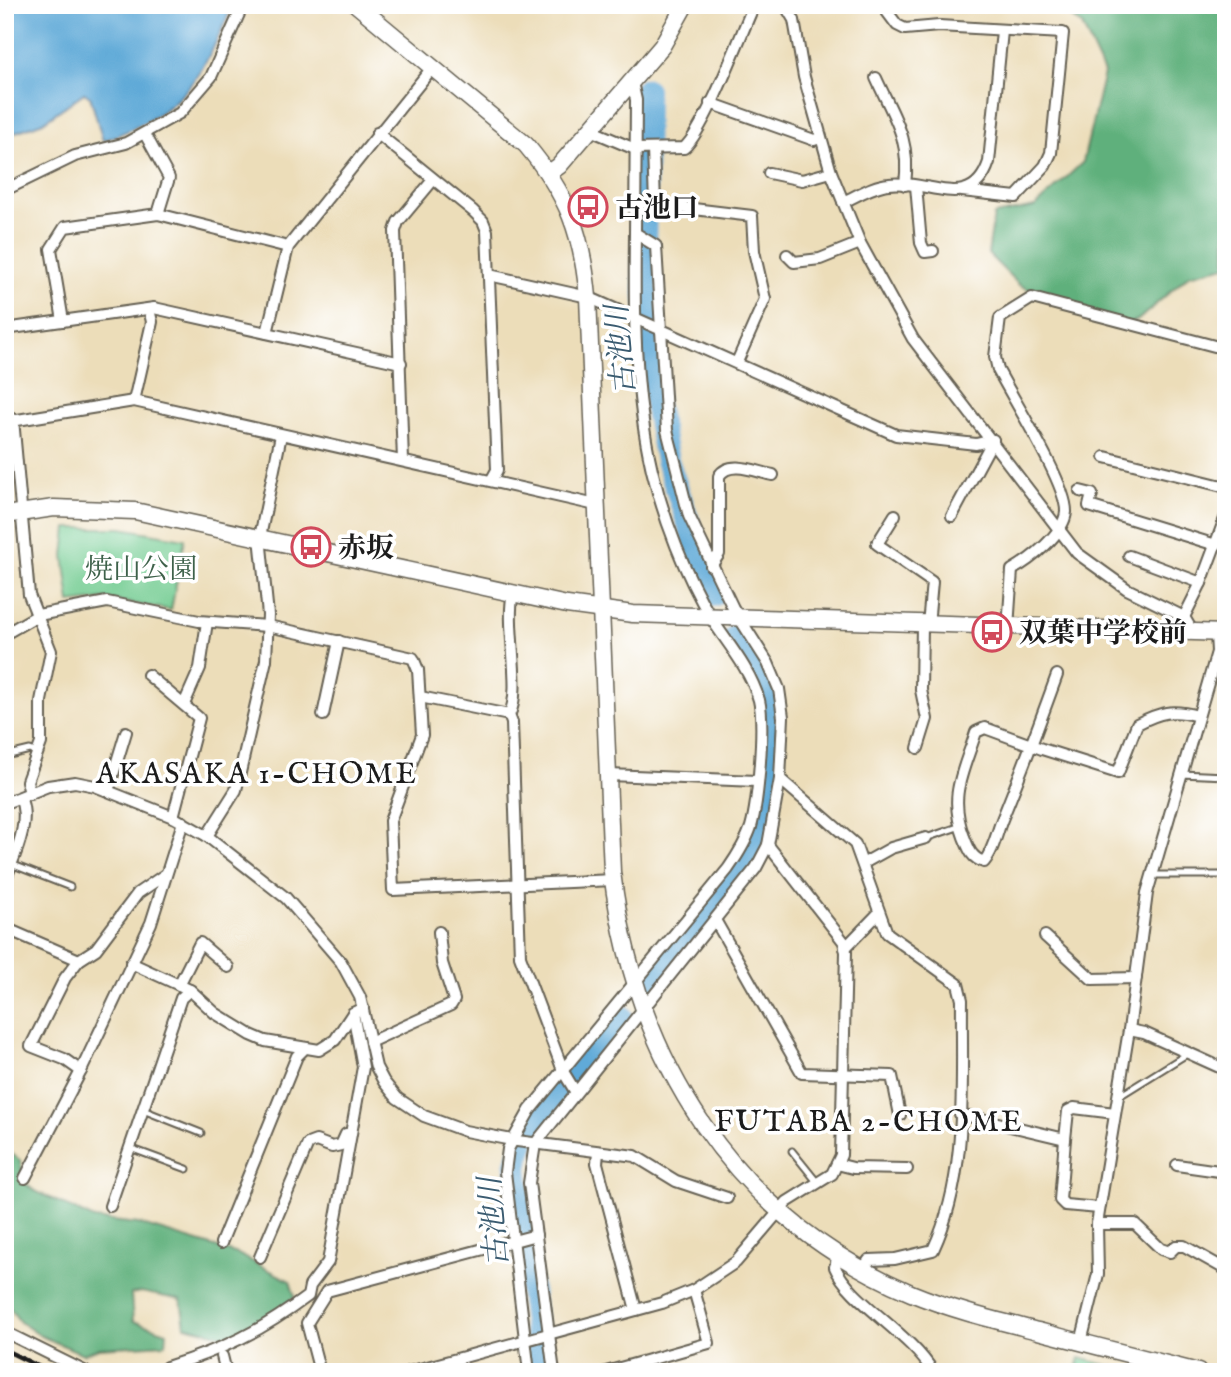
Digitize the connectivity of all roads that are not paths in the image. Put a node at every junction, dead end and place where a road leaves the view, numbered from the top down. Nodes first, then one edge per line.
1 (243, 5) edge
2 (357, 5) edge
3 (685, 5) edge
4 (754, 5) edge
5 (785, 5) edge
6 (882, 5) edge
7 (1002, 31) junction
8 (432, 68) junction
9 (876, 78) dead end
10 (632, 82) junction
11 (710, 103) junction
12 (590, 130) junction
13 (377, 133) junction
14 (145, 134) junction
15 (820, 138) junction
16 (644, 149) junction
17 (831, 172) junction
18 (549, 173) junction
19 (769, 173) dead end
20 (433, 180) junction
21 (910, 185) junction
22 (5, 190) edge
23 (962, 191) junction
24 (637, 202) junction
25 (843, 202) junction
26 (654, 203) junction
27 (158, 214) junction
28 (637, 233) junction
29 (860, 243) junction
30 (288, 247) junction
31 (933, 251) dead end
32 (787, 255) dead end
33 (489, 275) junction
34 (588, 297) junction
35 (149, 309) junction
36 (637, 318) junction
37 (63, 321) junction
38 (658, 327) junction
39 (5, 329) edge
40 (267, 333) junction
41 (1226, 349) edge
42 (737, 362) junction
43 (401, 363) junction
44 (134, 401) junction
45 (9, 420) edge
46 (281, 435) junction
47 (993, 440) junction
48 (1105, 457) dead end
49 (403, 461) junction
50 (774, 475) dead end
51 (492, 479) junction
52 (1226, 487) edge
53 (1080, 491) dead end
54 (596, 505) junction
55 (13, 514) edge
56 (895, 515) dead end
57 (951, 516) dead end
58 (1226, 516) edge
59 (1060, 528) junction
60 (260, 537) junction
61 (1216, 545) junction
62 (1129, 556) dead end
63 (711, 566) junction
64 (1201, 583) junction
65 (513, 593) junction
66 (601, 611) junction
67 (38, 615) junction
68 (711, 617) junction
69 (1184, 617) junction
70 (743, 619) junction
71 (207, 622) junction
72 (925, 625) junction
73 (268, 626) junction
74 (1008, 628) junction
75 (1221, 633) edge
76 (5, 634) edge
77 (1194, 634) junction
78 (339, 641) junction
79 (148, 674) dead end
80 (1057, 674) dead end
81 (420, 697) junction
82 (185, 702) junction
83 (323, 715) dead end
84 (509, 715) junction
85 (1198, 716) junction
86 (127, 732) dead end
87 (1032, 745) junction
88 (918, 748) dead end
89 (38, 753) junction
90 (5, 756) edge
91 (1181, 774) junction
92 (609, 775) junction
93 (1226, 776) edge
94 (780, 779) junction
95 (757, 781) junction
96 (108, 791) junction
97 (25, 796) junction
98 (5, 803) edge
99 (178, 819) junction
100 (955, 828) dead end
101 (207, 836) junction
102 (926, 838) joint
103 (768, 845) junction
104 (864, 863) junction
105 (11, 864) junction
106 (166, 874) junction
107 (1152, 875) junction
108 (1226, 875) edge
109 (613, 880) junction
110 (5, 881) edge
111 (516, 885) junction
112 (70, 887) dead end
113 (708, 894) junction
114 (718, 914) junction
115 (878, 914) junction
116 (5, 928) edge
117 (439, 932) dead end
118 (1045, 936) dead end
119 (845, 948) junction
120 (79, 960) junction
121 (131, 963) junction
122 (228, 967) dead end
123 (1136, 978) junction
124 (633, 984) junction
125 (185, 988) junction
126 (642, 1008) junction
127 (358, 1010) junction
128 (1129, 1030) junction
129 (370, 1042) junction
130 (304, 1048) junction
131 (1188, 1053) junction
132 (1226, 1070) edge
133 (81, 1071) junction
134 (563, 1071) junction
135 (841, 1074) junction
136 (573, 1090) junction
137 (1118, 1097) junction
138 (143, 1110) junction
139 (355, 1112) junction
140 (1115, 1113) junction
141 (960, 1114) junction
142 (900, 1115) dead end
143 (201, 1133) dead end
144 (1065, 1139) junction
145 (523, 1142) junction
146 (130, 1148) junction
147 (792, 1151) dead end
148 (598, 1153) junction
149 (837, 1164) junction
150 (1177, 1165) dead end
151 (187, 1169) dead end
152 (907, 1169) dead end
153 (1226, 1172) edge
154 (25, 1178) dead end
155 (817, 1182) junction
156 (727, 1198) dead end
157 (110, 1206) dead end
158 (1099, 1208) junction
159 (779, 1210) junction
160 (1097, 1224) junction
161 (533, 1235) junction
162 (515, 1238) junction
163 (220, 1242) dead end
164 (838, 1254) junction
165 (260, 1257) dead end
166 (863, 1269) junction
167 (1225, 1269) edge
168 (694, 1290) junction
169 (636, 1310) junction
170 (5, 1332) edge
171 (546, 1334) junction
172 (528, 1339) junction
173 (1081, 1342) junction
174 (222, 1356) dead end
175 (5, 1368) edge
176 (12, 1372) edge
177 (86, 1372) edge
178 (161, 1372) edge
179 (226, 1372) edge
180 (320, 1372) edge
181 (409, 1372) edge
182 (529, 1372) edge
183 (554, 1372) edge
184 (606, 1372) edge
185 (933, 1372) edge
186 (1198, 1372) edge

1 - 14 street
2 - 8 street
3 - 10 street
4 - 11 street
5 - 15 street
6 - 7 street
7 - 23 street
7 - 23 street
8 - 13 street
8 - 18 street
9 - 21 street
10 - 12 street
10 - 16 street
11 - 15 street
11 - 16 street
12 - 16 street
12 - 18 street
13 - 20 street
13 - 30 street
14 - 22 street
14 - 27 street
15 - 17 street
16 - 24 street
16 - 26 street
17 - 19 street
17 - 25 street
18 - 34 street
20 - 33 street
20 - 43 street
21 - 23 street
21 - 25 street
21 - 31 street
24 - 26 street
24 - 28 street
25 - 29 street
26 - 42 street
27 - 30 street
27 - 37 street
28 - 36 street
28 - 38 street
29 - 32 street
29 - 47 street
30 - 40 street
33 - 34 street
33 - 51 street
34 - 36 street
34 - 54 street
35 - 37 street
35 - 40 street
35 - 44 street
36 - 38 street
36 - 68 street
37 - 39 street
38 - 42 street
38 - 63 street
40 - 43 street
41 - 59 street
42 - 47 street
43 - 49 street
44 - 45 street
44 - 46 street
45 - 55 street
46 - 49 street
46 - 60 street
47 - 57 street
47 - 59 street
48 - 52 street
49 - 51 street
50 - 63 street
51 - 54 street
53 - 61 street
54 - 66 street
55 - 60 street
55 - 67 street
56 - 72 street
58 - 61 street
59 - 69 street
59 - 74 street
60 - 65 street
60 - 73 street
61 - 64 street
62 - 64 street
63 - 70 street
64 - 69 street
65 - 66 street
65 - 84 street
66 - 68 street
66 - 92 street
67 - 71 street
67 - 76 street
67 - 89 street
68 - 70 street
68 - 95 street
69 - 77 street
70 - 72 street
70 - 94 street
71 - 73 street
71 - 82 street
72 - 74 street
72 - 88 street
73 - 78 street
73 - 101 street
74 - 77 street
75 - 77 street
75 - 85 street
78 - 81 street
78 - 83 street
79 - 82 street
80 - 87 street
81 - 84 street
81 - 111 street
82 - 99 street
84 - 111 street
85 - 87 street
85 - 91 street
86 - 96 street
87 - 87 street
89 - 90 lane
89 - 97 street
91 - 93 lane
91 - 107 street
92 - 95 street
92 - 109 street
94 - 103 street
94 - 104 street
95 - 113 street
96 - 97 street
96 - 99 street
97 - 98 street
97 - 105 street
99 - 101 street
99 - 106 street
100 - 102 lane
101 - 127 street
102 - 104 street
103 - 114 street
103 - 119 street
104 - 115 street
105 - 110 street
105 - 112 lane
106 - 120 street
106 - 121 street
107 - 108 lane
107 - 123 street
109 - 111 street
109 - 124 street
111 - 134 street
113 - 114 street
113 - 124 street
114 - 126 street
114 - 135 street
115 - 119 street
115 - 141 street
116 - 120 street
117 - 129 street
118 - 123 street
119 - 135 street
120 - 133 street
121 - 125 street
121 - 133 street
122 - 125 street
123 - 128 street
124 - 126 street
124 - 134 street
125 - 130 street
125 - 138 street
126 - 136 street
126 - 159 street
127 - 129 street
127 - 130 street
127 - 139 street
128 - 131 street
128 - 137 street
129 - 145 street
130 - 163 street
131 - 132 street
131 - 137 lane
133 - 154 street
134 - 136 street
134 - 145 street
135 - 142 street
135 - 149 street
136 - 145 street
137 - 140 street
138 - 143 lane
138 - 146 street
139 - 165 street
139 - 178 street
140 - 144 street
140 - 158 street
141 - 144 street
141 - 166 street
144 - 158 street
145 - 148 street
145 - 161 street
145 - 162 street
146 - 151 lane
146 - 157 street
147 - 155 lane
148 - 156 street
148 - 169 street
149 - 152 street
149 - 155 street
150 - 153 street
155 - 159 street
158 - 160 street
159 - 164 street
159 - 168 street
160 - 167 street
160 - 173 street
161 - 162 street
161 - 171 street
162 - 172 street
162 - 180 street
164 - 166 street
164 - 185 street
166 - 173 street
168 - 169 street
168 - 184 street
169 - 171 street
170 - 177 street
171 - 172 street
171 - 183 street
172 - 181 street
172 - 182 street
173 - 186 street
174 - 179 street
175 - 176 street

